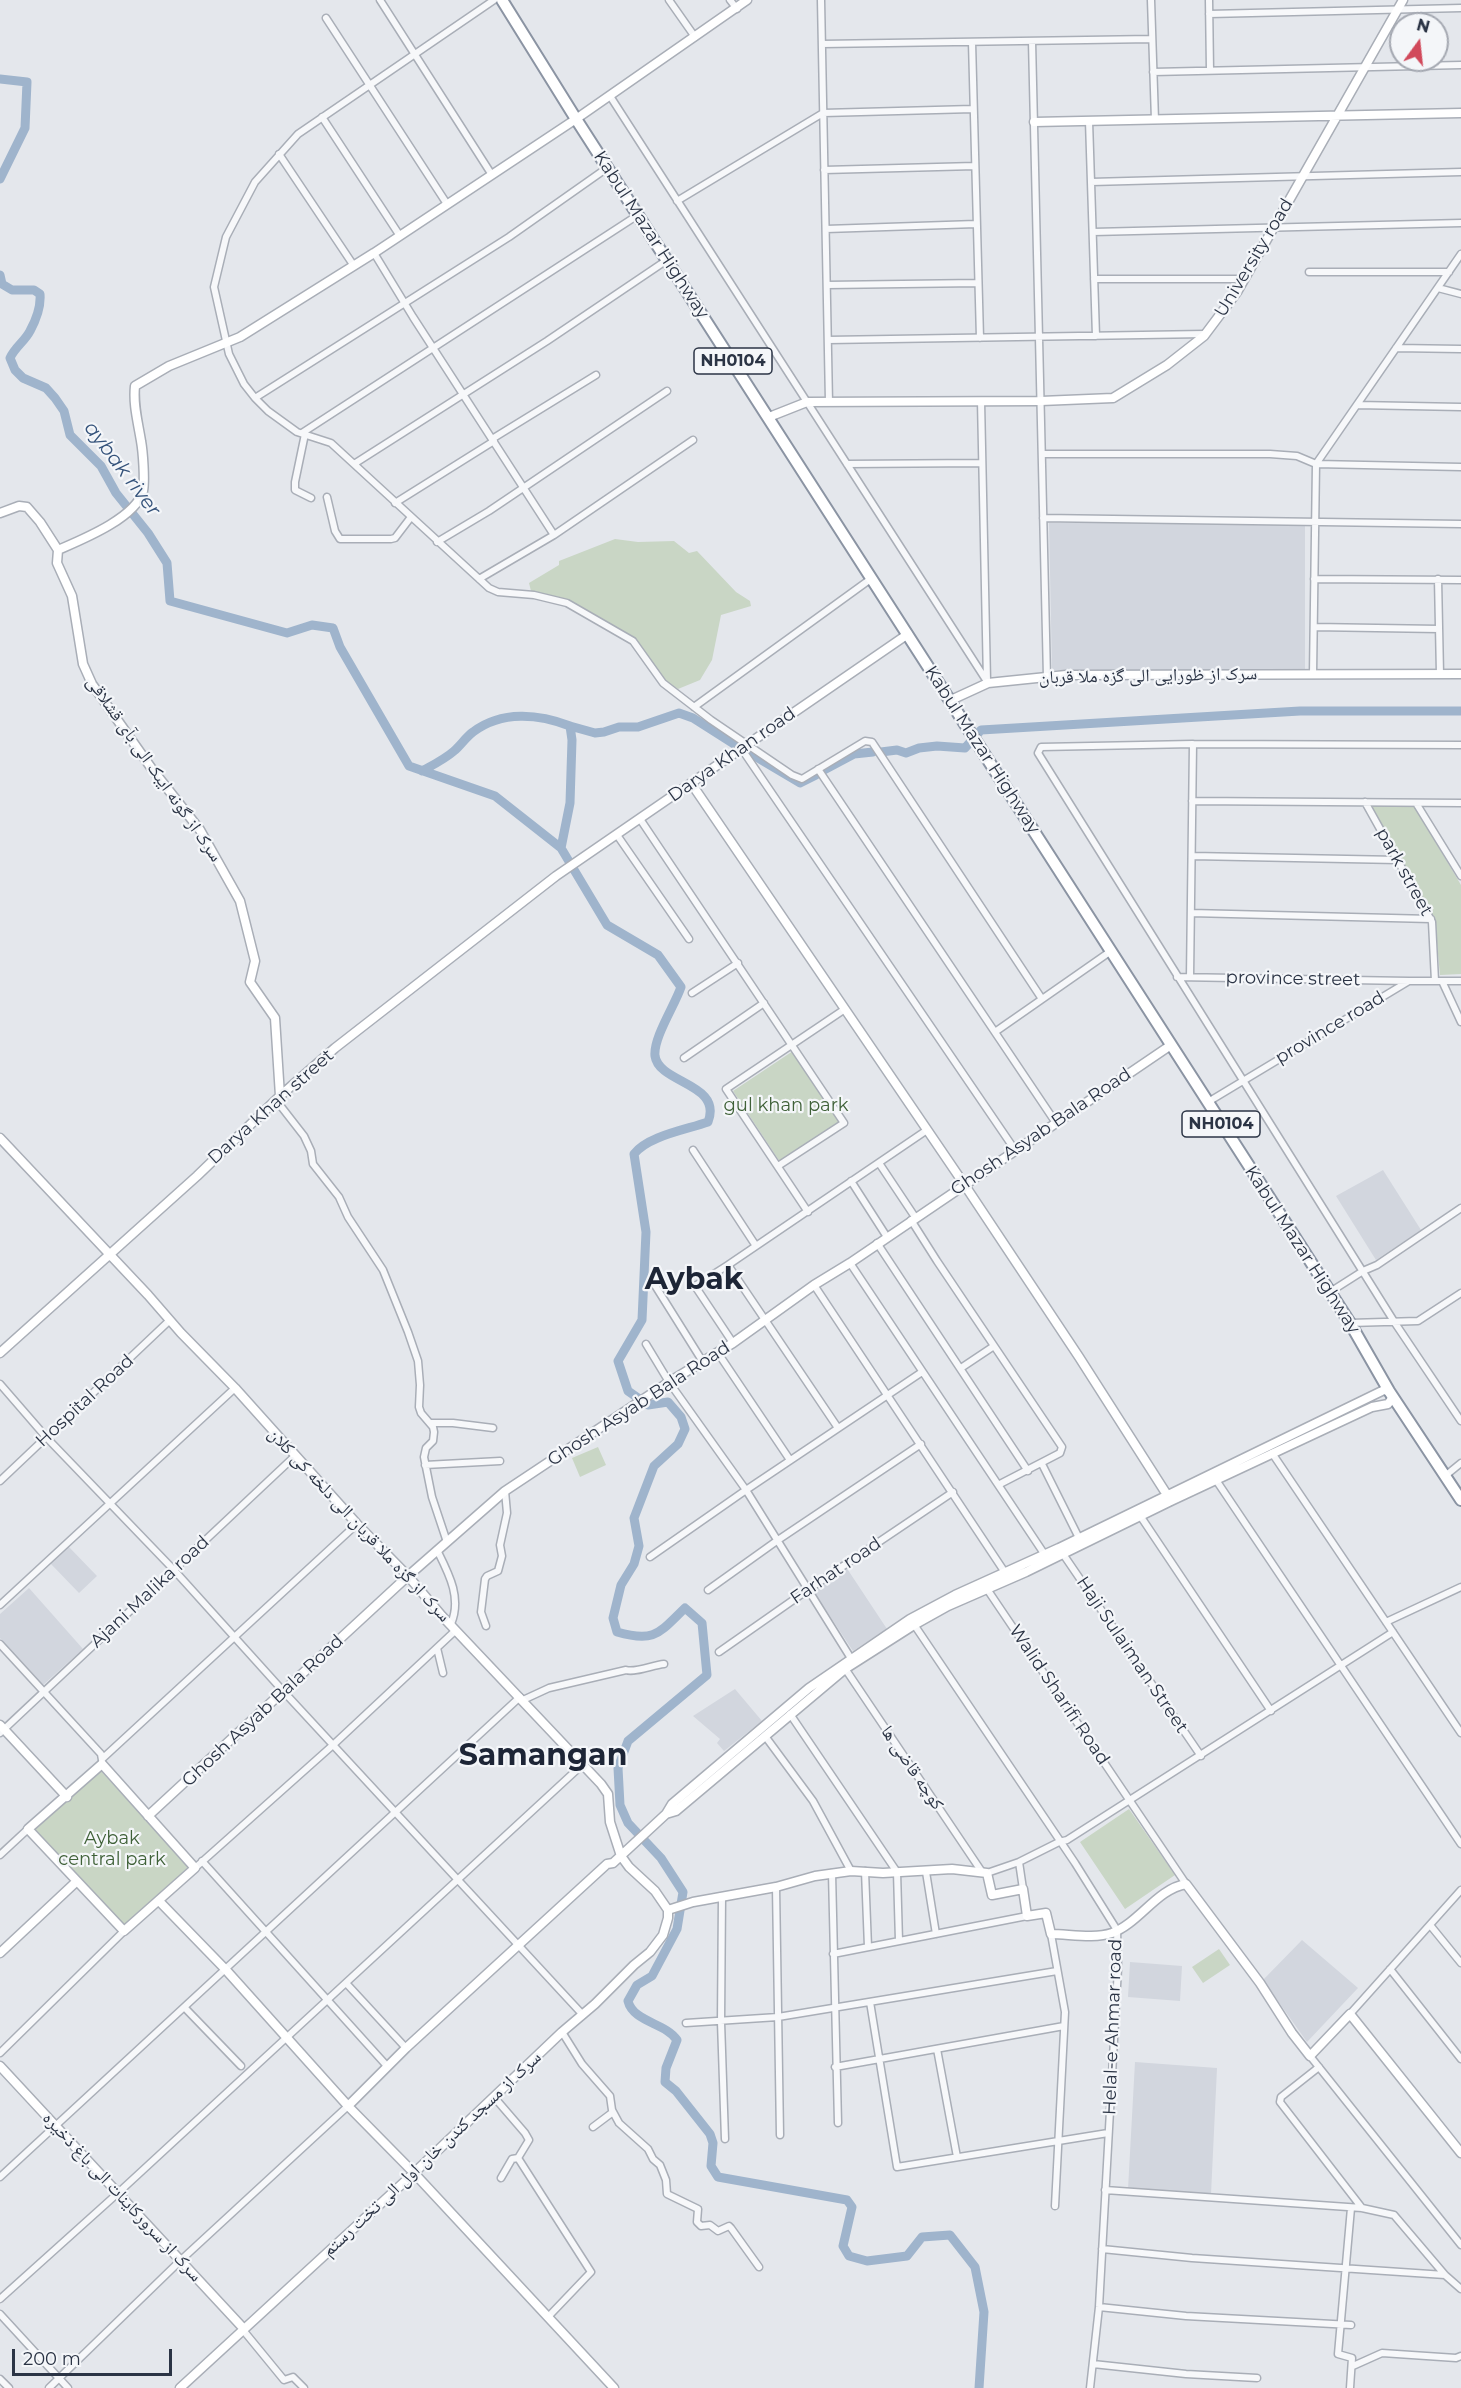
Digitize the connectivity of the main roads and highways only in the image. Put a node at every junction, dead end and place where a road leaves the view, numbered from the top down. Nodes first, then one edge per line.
1 (501, 0) edge
2 (1461, 1500) edge

1 - 2 highway, Kabul Mazar Highway / NH0104

